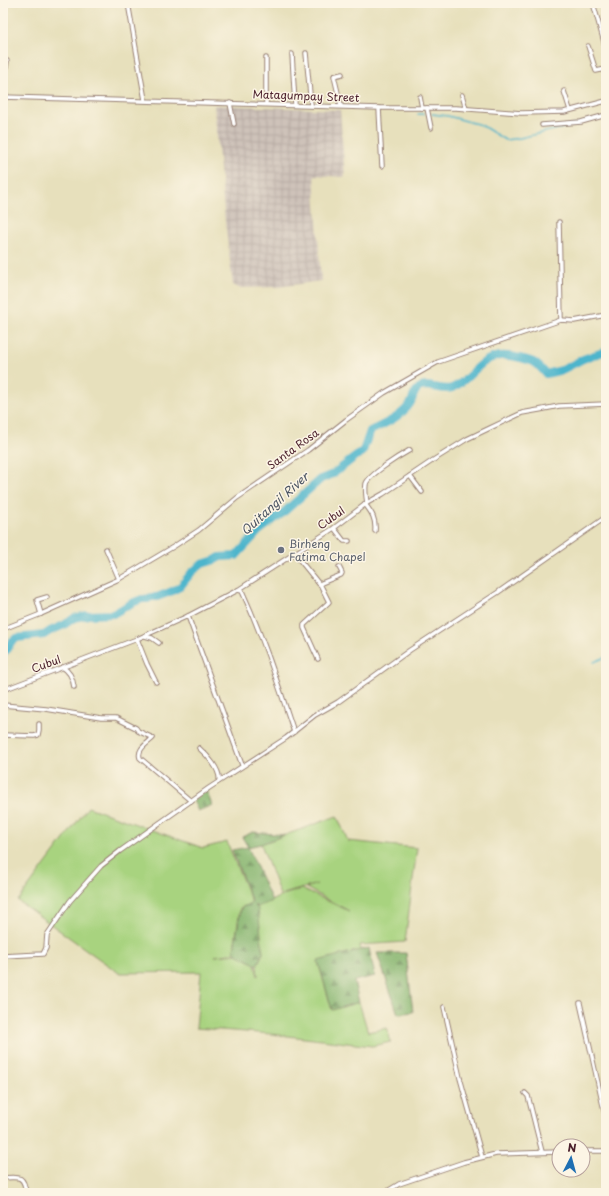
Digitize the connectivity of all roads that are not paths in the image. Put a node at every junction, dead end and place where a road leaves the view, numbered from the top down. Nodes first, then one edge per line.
1 (128, 3) edge
2 (594, 3) edge
3 (588, 46) dead end
4 (606, 49) edge
5 (306, 53) dead end
6 (292, 54) dead end
7 (266, 58) dead end
8 (7, 61) dead end
9 (606, 69) edge
10 (342, 74) dead end
11 (564, 91) dead end
12 (462, 95) dead end
13 (4, 97) edge
14 (420, 97) dead end
15 (145, 100) junction
16 (606, 101) edge
17 (230, 103) junction
18 (266, 104) junction
19 (295, 105) junction
20 (311, 105) junction
21 (341, 106) junction
22 (379, 108) junction
23 (422, 108) junction
24 (427, 108) junction
25 (466, 109) junction
26 (570, 110) junction
27 (606, 114) edge
28 (234, 124) dead end
29 (542, 125) dead end
30 (431, 128) dead end
31 (382, 166) dead end
32 (559, 222) dead end
33 (606, 315) edge
34 (562, 320) junction
35 (606, 404) edge
36 (410, 450) dead end
37 (410, 476) junction
38 (422, 492) dead end
39 (366, 503) junction
40 (606, 517) edge
41 (334, 528) junction
42 (375, 531) dead end
43 (349, 541) dead end
44 (106, 549) dead end
45 (294, 553) junction
46 (339, 567) dead end
47 (119, 579) junction
48 (320, 584) junction
49 (238, 590) junction
50 (47, 597) dead end
51 (41, 614) junction
52 (188, 616) junction
53 (3, 629) edge
54 (145, 636) junction
55 (137, 639) junction
56 (158, 643) dead end
57 (318, 658) dead end
58 (62, 667) junction
59 (156, 682) dead end
60 (74, 687) dead end
61 (3, 690) edge
62 (3, 705) edge
63 (39, 724) dead end
64 (294, 732) junction
65 (3, 735) edge
66 (199, 748) dead end
67 (242, 765) junction
68 (219, 781) junction
69 (191, 801) junction
70 (3, 956) edge
71 (580, 1004) dead end
72 (444, 1007) dead end
73 (525, 1093) dead end
74 (606, 1120) edge
75 (591, 1151) edge
76 (606, 1151) edge
77 (542, 1152) junction
78 (551, 1152) edge
79 (482, 1158) junction
80 (3, 1178) edge
81 (26, 1193) edge
82 (384, 1193) edge

1 - 15 street
2 - 4 street
3 - 9 street
5 - 20 street
6 - 19 street
7 - 18 street
8 - 13 street
10 - 21 street
11 - 26 street
12 - 25 street
13 - 15 street, Matagumpay Street
14 - 23 street
15 - 17 street, Matagumpay Street
16 - 26 street, Matagumpay Street
17 - 18 street, Matagumpay Street
17 - 28 street
18 - 19 street, Matagumpay Street
19 - 20 street, Matagumpay Street
20 - 21 street, Matagumpay Street
21 - 22 street, Matagumpay Street
22 - 23 street, Matagumpay Street
22 - 31 street
23 - 24 street, Matagumpay Street
24 - 25 street, Matagumpay Street
24 - 30 street
25 - 26 street, Matagumpay Street
27 - 29 street
32 - 34 street
33 - 34 street, Santa Rosa
34 - 47 street, Santa Rosa
35 - 37 street, Cubul
36 - 39 street
37 - 38 street
37 - 39 street, Cubul
39 - 41 street, Cubul
39 - 42 street
40 - 64 street
41 - 43 street
41 - 45 street, Cubul
44 - 47 street
45 - 48 street
45 - 49 street, Cubul
46 - 48 street
47 - 51 street, Santa Rosa
48 - 57 street
49 - 52 street, Cubul
49 - 64 street
50 - 51 street
51 - 53 street, Santa Rosa
52 - 54 street, Cubul
52 - 67 street
54 - 55 street, Cubul
54 - 56 street
55 - 58 street, Cubul
55 - 59 street
58 - 60 street
58 - 61 street, Cubul
62 - 69 street
63 - 65 street
64 - 67 street
66 - 68 street
67 - 68 street
68 - 69 street
69 - 70 street
71 - 74 street
72 - 79 street
73 - 77 street
75 - 76 street
77 - 78 street
77 - 79 street
79 - 82 street
80 - 81 street

